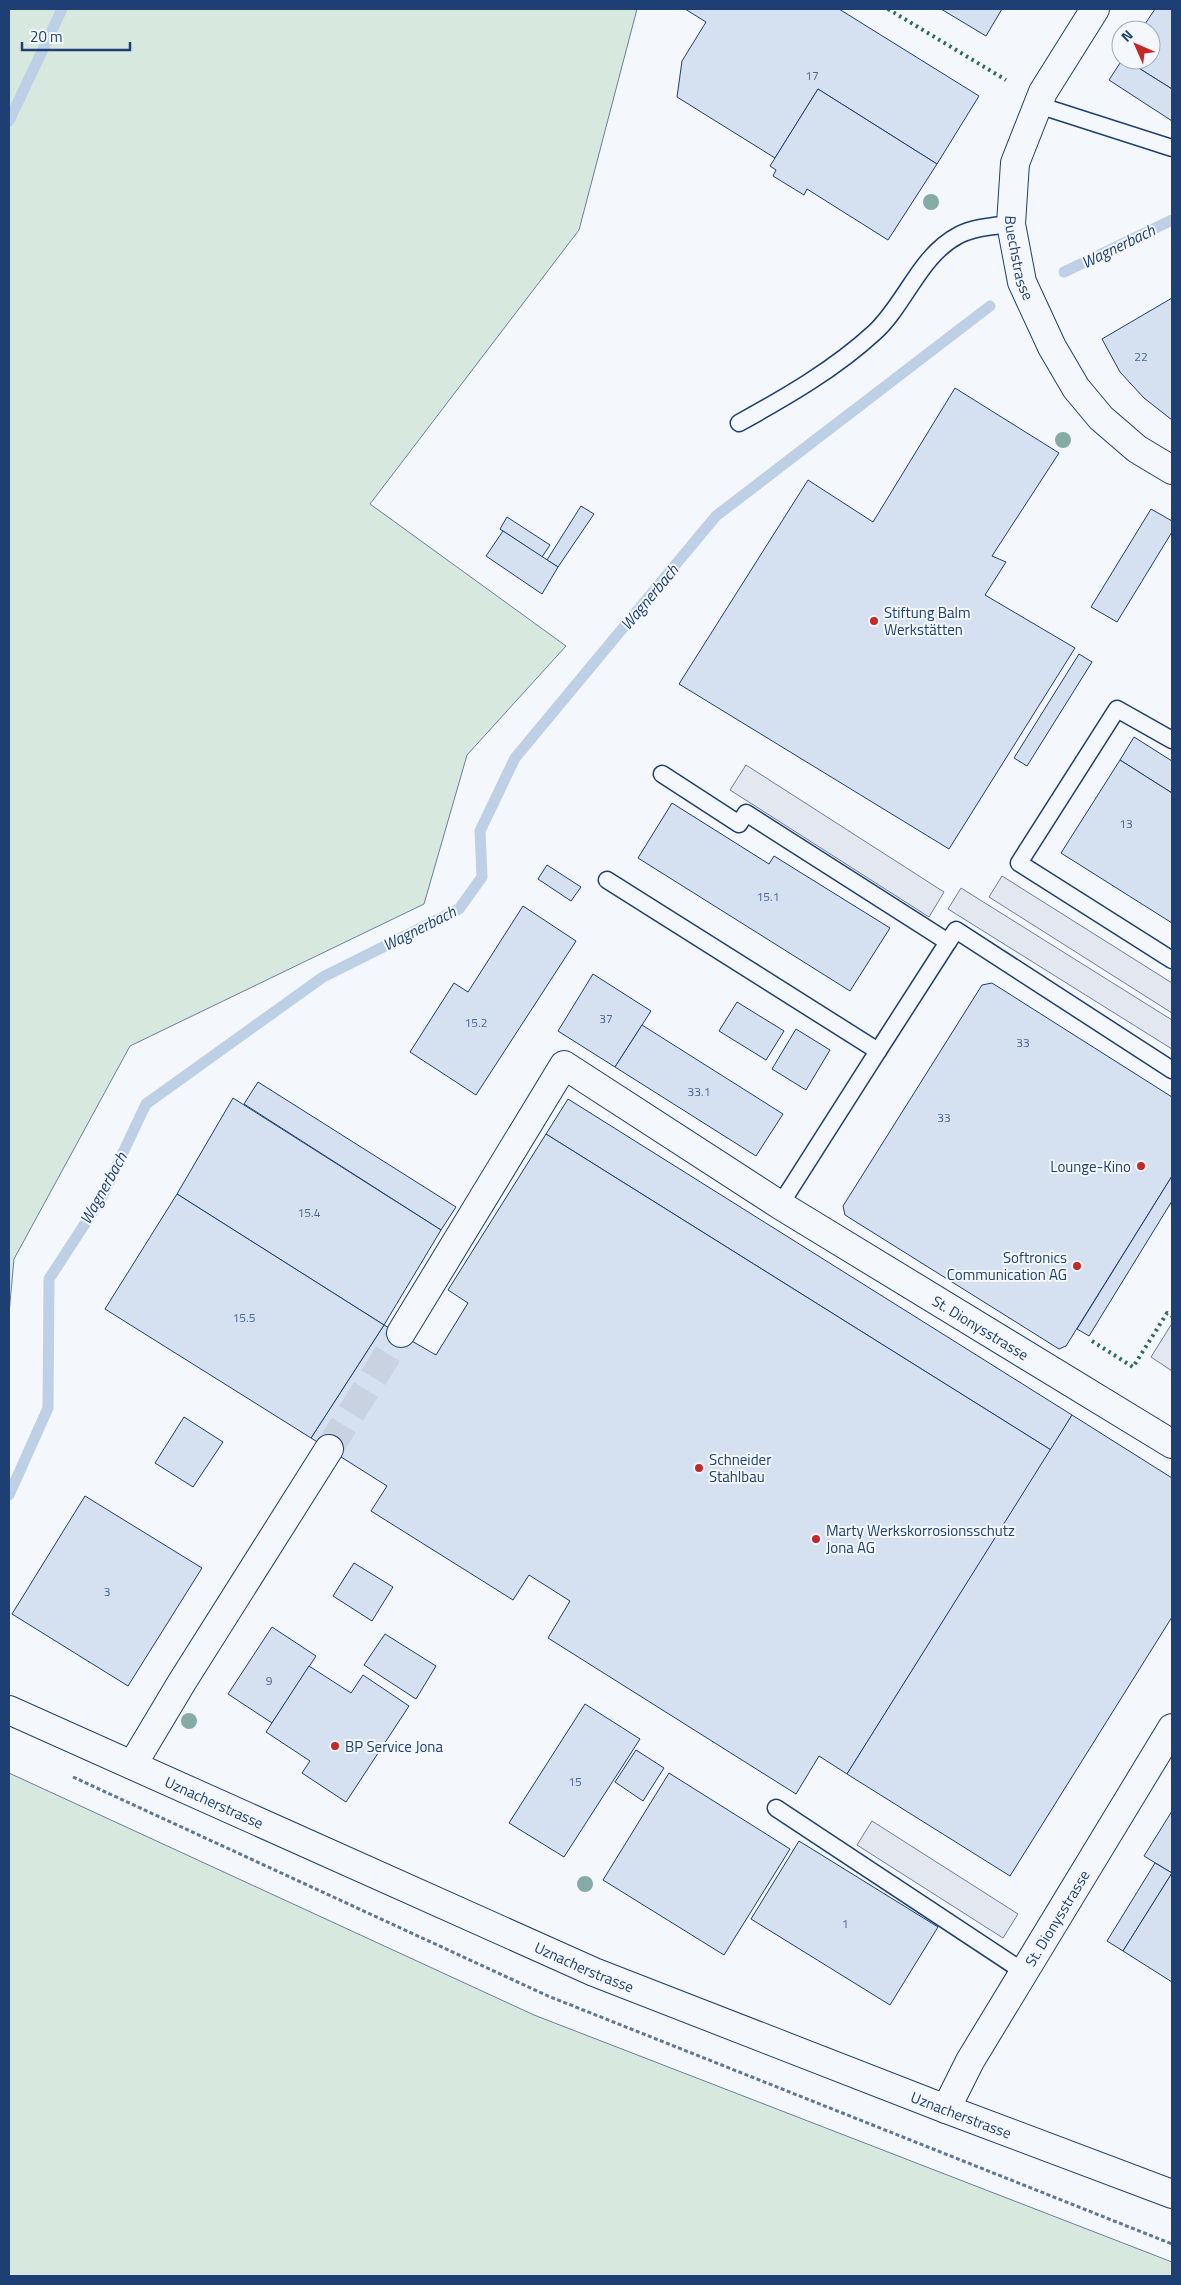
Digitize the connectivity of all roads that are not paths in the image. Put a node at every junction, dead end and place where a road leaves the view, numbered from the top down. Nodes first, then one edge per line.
1 (1095, 9) edge
2 (1038, 105) junction
3 (1172, 148) edge
4 (1011, 224) junction
5 (739, 423) dead end
6 (1172, 470) edge
7 (1172, 740) edge
8 (662, 774) dead end
9 (607, 880) dead end
10 (948, 942) junction
11 (1172, 960) edge
12 (878, 1051) junction
13 (1172, 1070) edge
14 (784, 1208) junction
15 (401, 1333) tunnel mouth
16 (1172, 1444) edge
17 (329, 1449) tunnel mouth
18 (9, 1710) edge
19 (1172, 1728) edge
20 (134, 1764) junction
21 (776, 1808) dead end
22 (1024, 1972) junction
23 (946, 2109) junction
24 (1172, 2194) edge

1 - 2 street, Buechstrasse
2 - 3 lane
2 - 4 street, Buechstrasse
4 - 5 lane
4 - 6 street, Buechstrasse
7 - 11 lane
8 - 10 lane
9 - 12 lane
10 - 12 lane
10 - 13 lane
12 - 14 lane
14 - 15 street, St. Dionysstrasse
14 - 16 street, St. Dionysstrasse
17 - 20 street
18 - 20 street, Uznacherstrasse
19 - 22 street, St. Dionysstrasse
20 - 23 street, Uznacherstrasse
21 - 22 lane
22 - 23 street, St. Dionysstrasse
23 - 24 street, Uznacherstrasse

